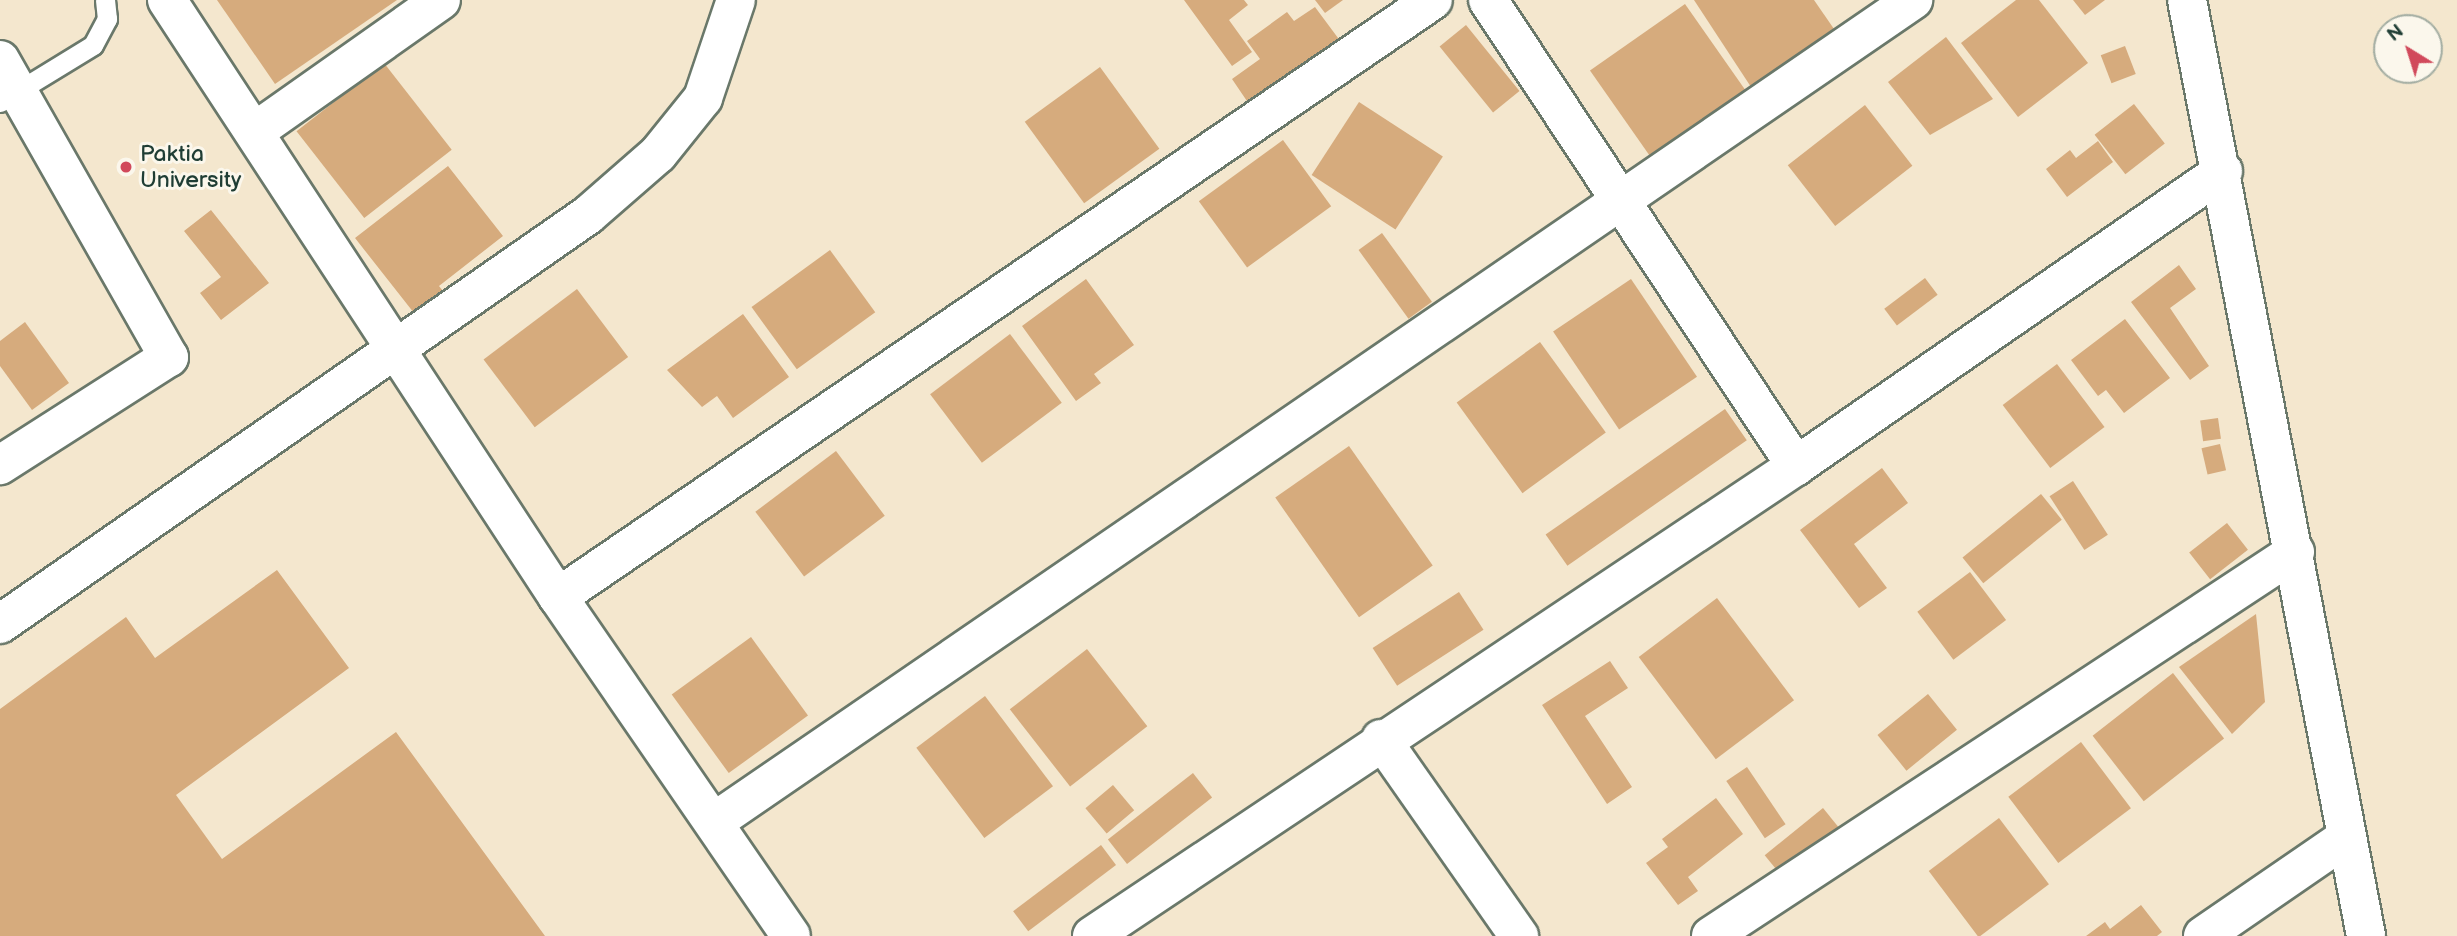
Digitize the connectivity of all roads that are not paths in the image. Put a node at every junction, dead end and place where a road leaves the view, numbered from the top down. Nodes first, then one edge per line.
1 (105, 0) edge
2 (167, 0) edge
3 (441, 0) edge
4 (736, 0) edge
5 (1433, 0) edge
6 (1488, 0) edge
7 (1913, 0) edge
8 (2187, 0) edge
9 (1863, 14) edge
10 (6, 84) edge
11 (257, 130) junction
12 (2223, 171) junction
13 (1618, 205) junction
14 (397, 353) junction
15 (0, 466) edge
16 (1796, 466) junction
17 (2295, 552) junction
18 (558, 597) junction
19 (0, 624) edge
20 (1381, 739) junction
21 (714, 822) junction
22 (2344, 839) junction
23 (791, 936) edge
24 (1092, 936) edge
25 (1519, 936) edge
26 (1710, 936) edge
27 (2203, 936) edge
28 (2366, 936) edge

1 - 10 lane
2 - 11 street
3 - 11 street
4 - 14 street
5 - 18 street
6 - 13 street
7 - 9 street
8 - 12 street
9 - 13 street
10 - 15 street
11 - 14 street
12 - 16 street
12 - 17 street
13 - 16 street
13 - 21 street
14 - 18 street
14 - 19 street
16 - 20 street
17 - 22 street
17 - 26 street
18 - 21 street
20 - 24 street
20 - 25 street
21 - 23 street
22 - 27 street
22 - 28 street

